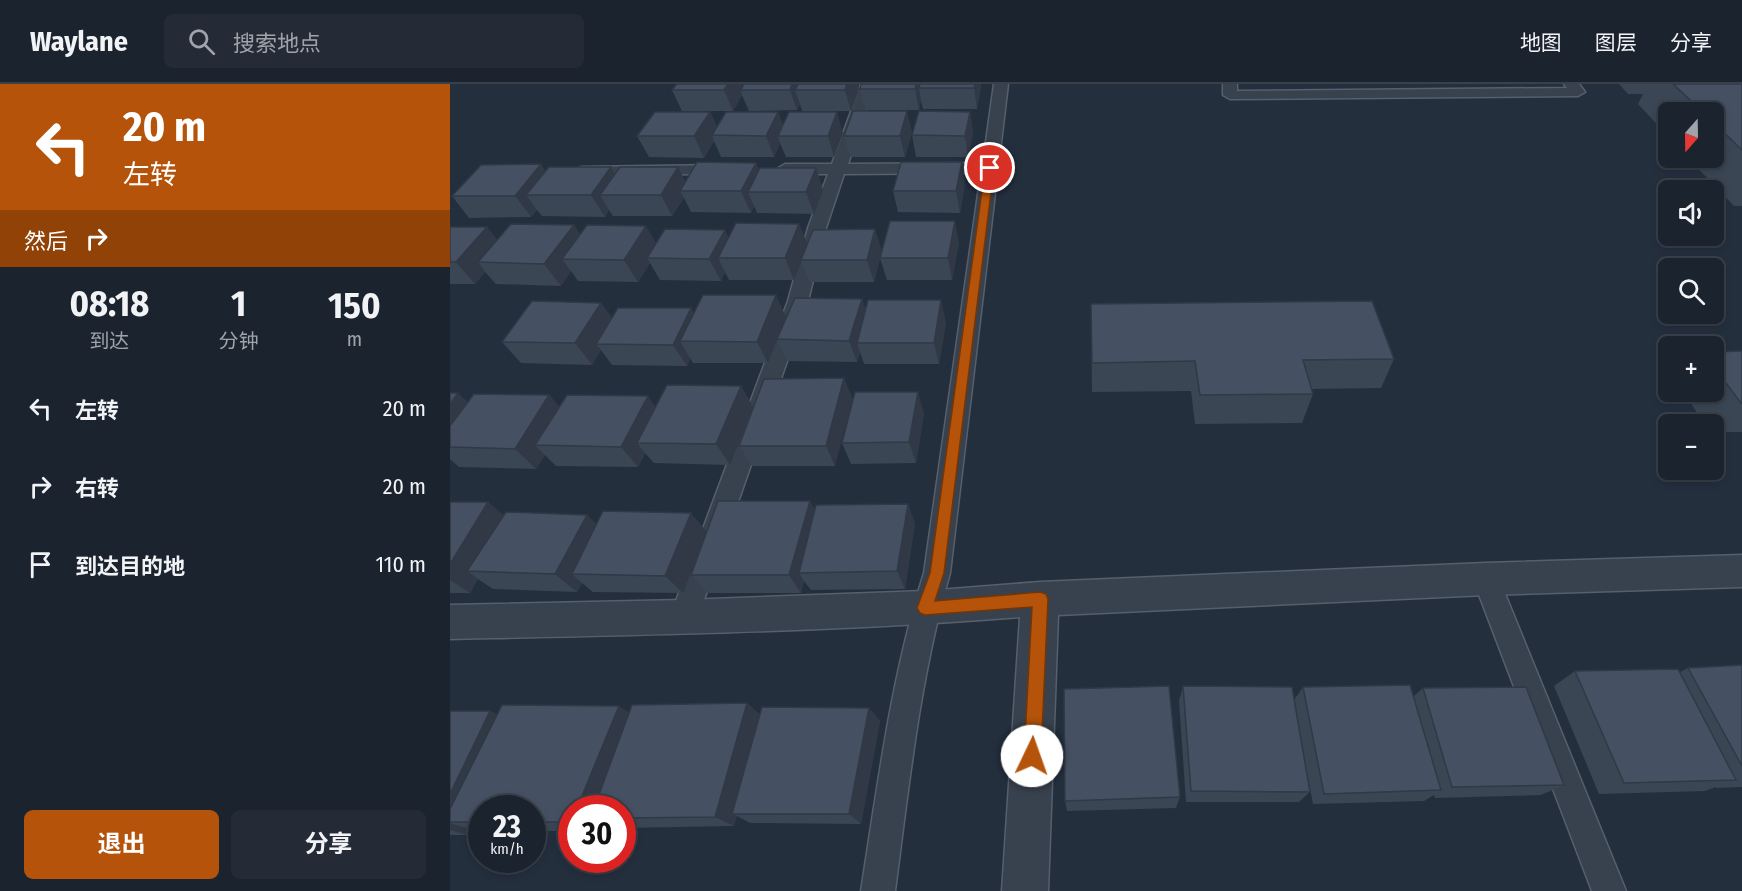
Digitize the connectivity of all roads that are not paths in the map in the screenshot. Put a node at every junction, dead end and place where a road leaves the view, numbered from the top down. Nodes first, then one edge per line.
1 (868, 84) edge
2 (1001, 84) edge
3 (1230, 84) edge
4 (1571, 84) edge
5 (1399, 89) edge
6 (990, 168) junction
7 (838, 169) junction
8 (744, 170) edge
9 (768, 170) edge
10 (567, 172) edge
11 (1742, 571) edge
12 (1486, 579) junction
13 (1040, 599) junction
14 (925, 608) junction
15 (684, 617) junction
16 (450, 622) edge
17 (878, 891) edge
18 (1025, 891) edge
19 (1609, 891) edge

1 - 7 lane
2 - 6 lane
3 - 5 lane
4 - 5 lane
6 - 7 lane
6 - 14 lane
7 - 9 lane
7 - 15 lane
8 - 10 lane
11 - 12 street
12 - 13 street
12 - 19 lane
13 - 14 street
13 - 18 street
14 - 15 street
14 - 17 lane
15 - 16 street

